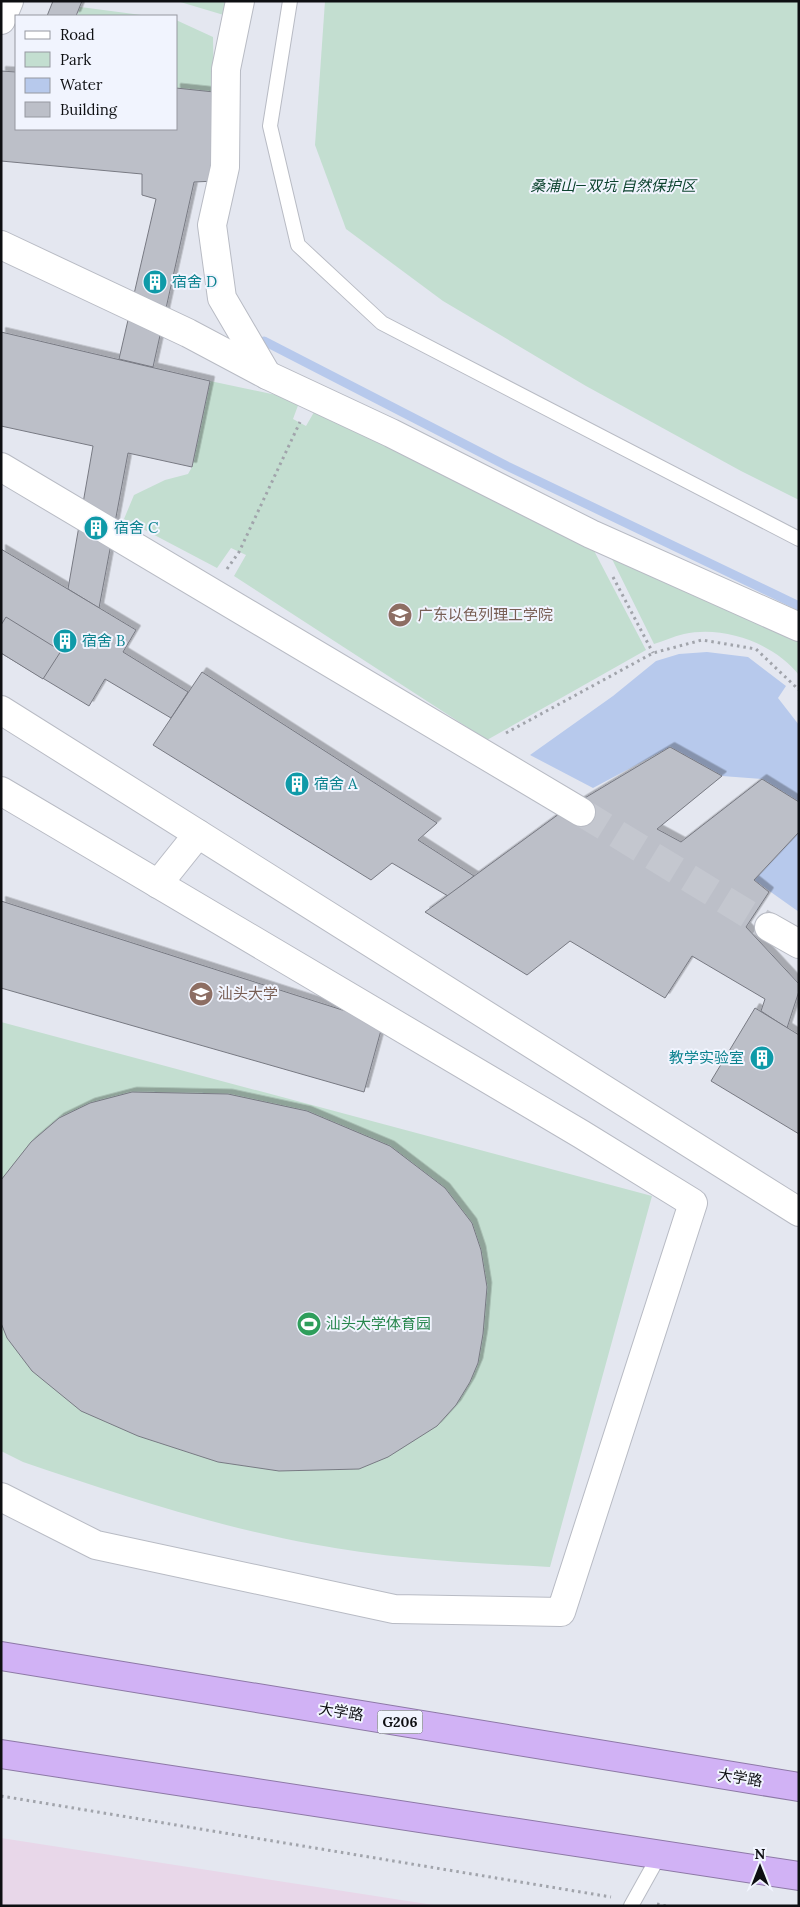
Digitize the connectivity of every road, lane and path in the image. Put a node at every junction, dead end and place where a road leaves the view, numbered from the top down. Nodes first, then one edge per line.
1 (9, 1) edge
2 (240, 1) edge
3 (290, 1) edge
4 (1, 20) edge
5 (1, 245) edge
6 (267, 374) junction
7 (312, 396) junction
8 (1, 467) edge
9 (592, 534) junction
10 (799, 539) edge
11 (212, 592) junction
12 (799, 627) edge
13 (653, 653) junction
14 (799, 690) edge
15 (1, 710) edge
16 (478, 750) junction
17 (1, 791) edge
18 (581, 812) tunnel mouth
19 (198, 834) junction
20 (158, 884) junction
21 (769, 928) tunnel mouth
22 (799, 944) edge
23 (799, 1212) edge
24 (1, 1497) edge
25 (1, 1656) edge
26 (1, 1754) edge
27 (799, 1787) edge
28 (1, 1796) edge
29 (660, 1854) junction
30 (799, 1876) edge
31 (633, 1903) edge
32 (666, 1906) edge

1 - 4 street
2 - 6 street
3 - 10 lane
5 - 6 street
6 - 7 street
7 - 9 street
7 - 11 path
8 - 11 street
9 - 12 street
9 - 13 path
11 - 16 street
13 - 14 path
13 - 16 path
15 - 19 street
16 - 18 street
17 - 20 street
19 - 20 street
19 - 23 street
20 - 24 street
21 - 22 street
25 - 27 highway, 大学路 / G206
26 - 29 highway
28 - 31 path
29 - 30 highway
29 - 31 lane
31 - 32 path

